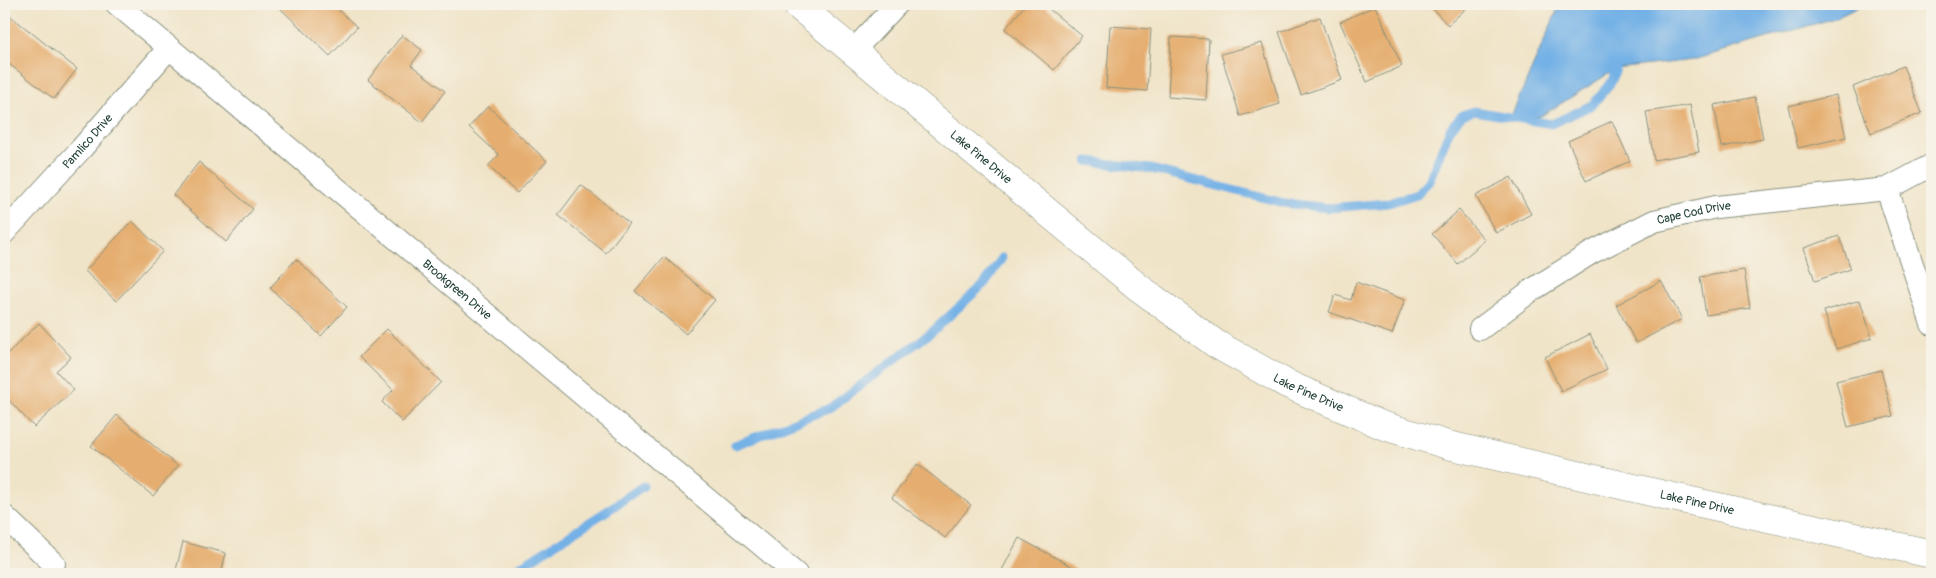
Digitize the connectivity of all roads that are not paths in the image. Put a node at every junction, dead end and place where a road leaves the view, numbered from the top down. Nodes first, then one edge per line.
1 (118, 4) edge
2 (796, 4) edge
3 (897, 4) edge
4 (169, 48) junction
5 (853, 51) junction
6 (1932, 165) edge
7 (1887, 189) junction
8 (4, 233) edge
9 (1932, 324) edge
10 (1480, 329) dead end
11 (4, 516) edge
12 (1932, 554) edge
13 (54, 564) dead end
14 (796, 574) edge

1 - 4 street, Brookgreen Drive
2 - 5 street, Lake Pine Drive
3 - 5 street
4 - 8 street, Pamlico Drive
4 - 14 street, Brookgreen Drive
5 - 12 street, Lake Pine Drive
6 - 7 street, Cape Cod Drive
7 - 9 street
7 - 10 street, Cape Cod Drive
11 - 13 street

